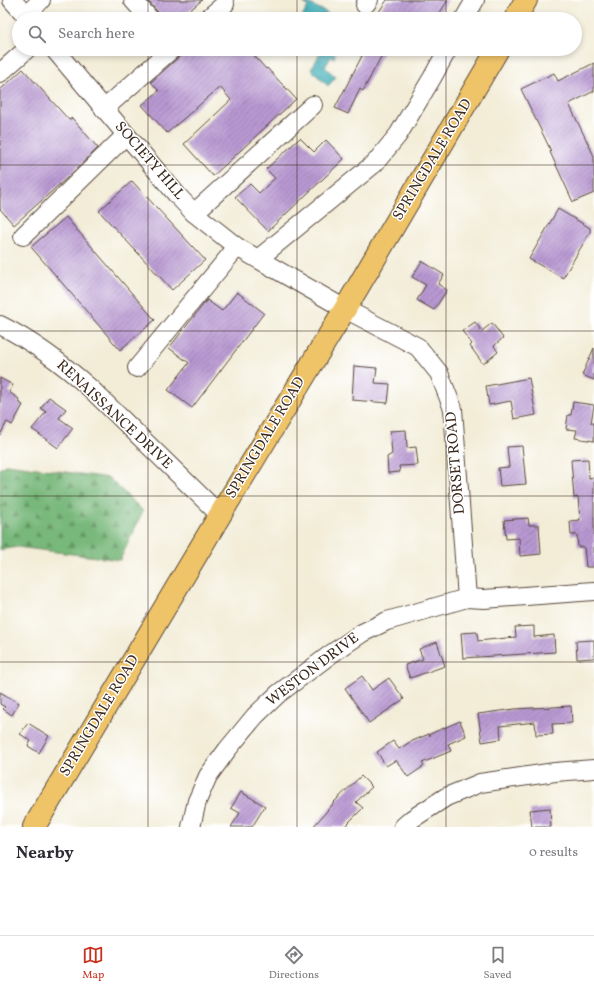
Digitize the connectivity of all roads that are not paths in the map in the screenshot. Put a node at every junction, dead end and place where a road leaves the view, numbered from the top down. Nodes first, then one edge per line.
1 (12, 0) edge
2 (41, 0) edge
3 (133, 0) edge
4 (475, 0) edge
5 (526, 0) edge
6 (225, 4) dead end
7 (23, 12) edge
8 (31, 12) edge
9 (144, 12) edge
10 (215, 12) edge
11 (468, 12) edge
12 (519, 12) edge
13 (18, 56) edge
14 (60, 56) edge
15 (164, 56) edge
16 (444, 56) edge
17 (494, 56) edge
18 (0, 73) edge
19 (313, 105) dead end
20 (104, 109) junction
21 (126, 135) junction
22 (194, 213) junction
23 (23, 236) dead end
24 (237, 247) junction
25 (258, 259) junction
26 (345, 309) junction
27 (0, 325) edge
28 (137, 368) dead end
29 (220, 515) junction
30 (594, 591) edge
31 (467, 598) junction
32 (594, 769) edge
33 (34, 827) edge
34 (191, 827) edge
35 (403, 827) edge

1 - 7 street
2 - 8 street
3 - 9 street
4 - 11 street
5 - 12 main road
6 - 10 street
13 - 18 street
14 - 20 street, SOCIETY HILL
15 - 20 street
16 - 25 street
17 - 26 main road, SPRINGDALE ROAD
19 - 22 street
20 - 21 street, SOCIETY HILL
21 - 22 street, SOCIETY HILL
21 - 23 street
22 - 24 street, SOCIETY HILL
24 - 25 street, SOCIETY HILL
24 - 28 street
25 - 26 street, SOCIETY HILL
26 - 29 main road, SPRINGDALE ROAD
26 - 31 street, DORSET ROAD
27 - 29 street, RENAISSANCE DRIVE
29 - 33 main road, SPRINGDALE ROAD
30 - 31 street, WESTON DRIVE
31 - 34 street, WESTON DRIVE
32 - 35 street

